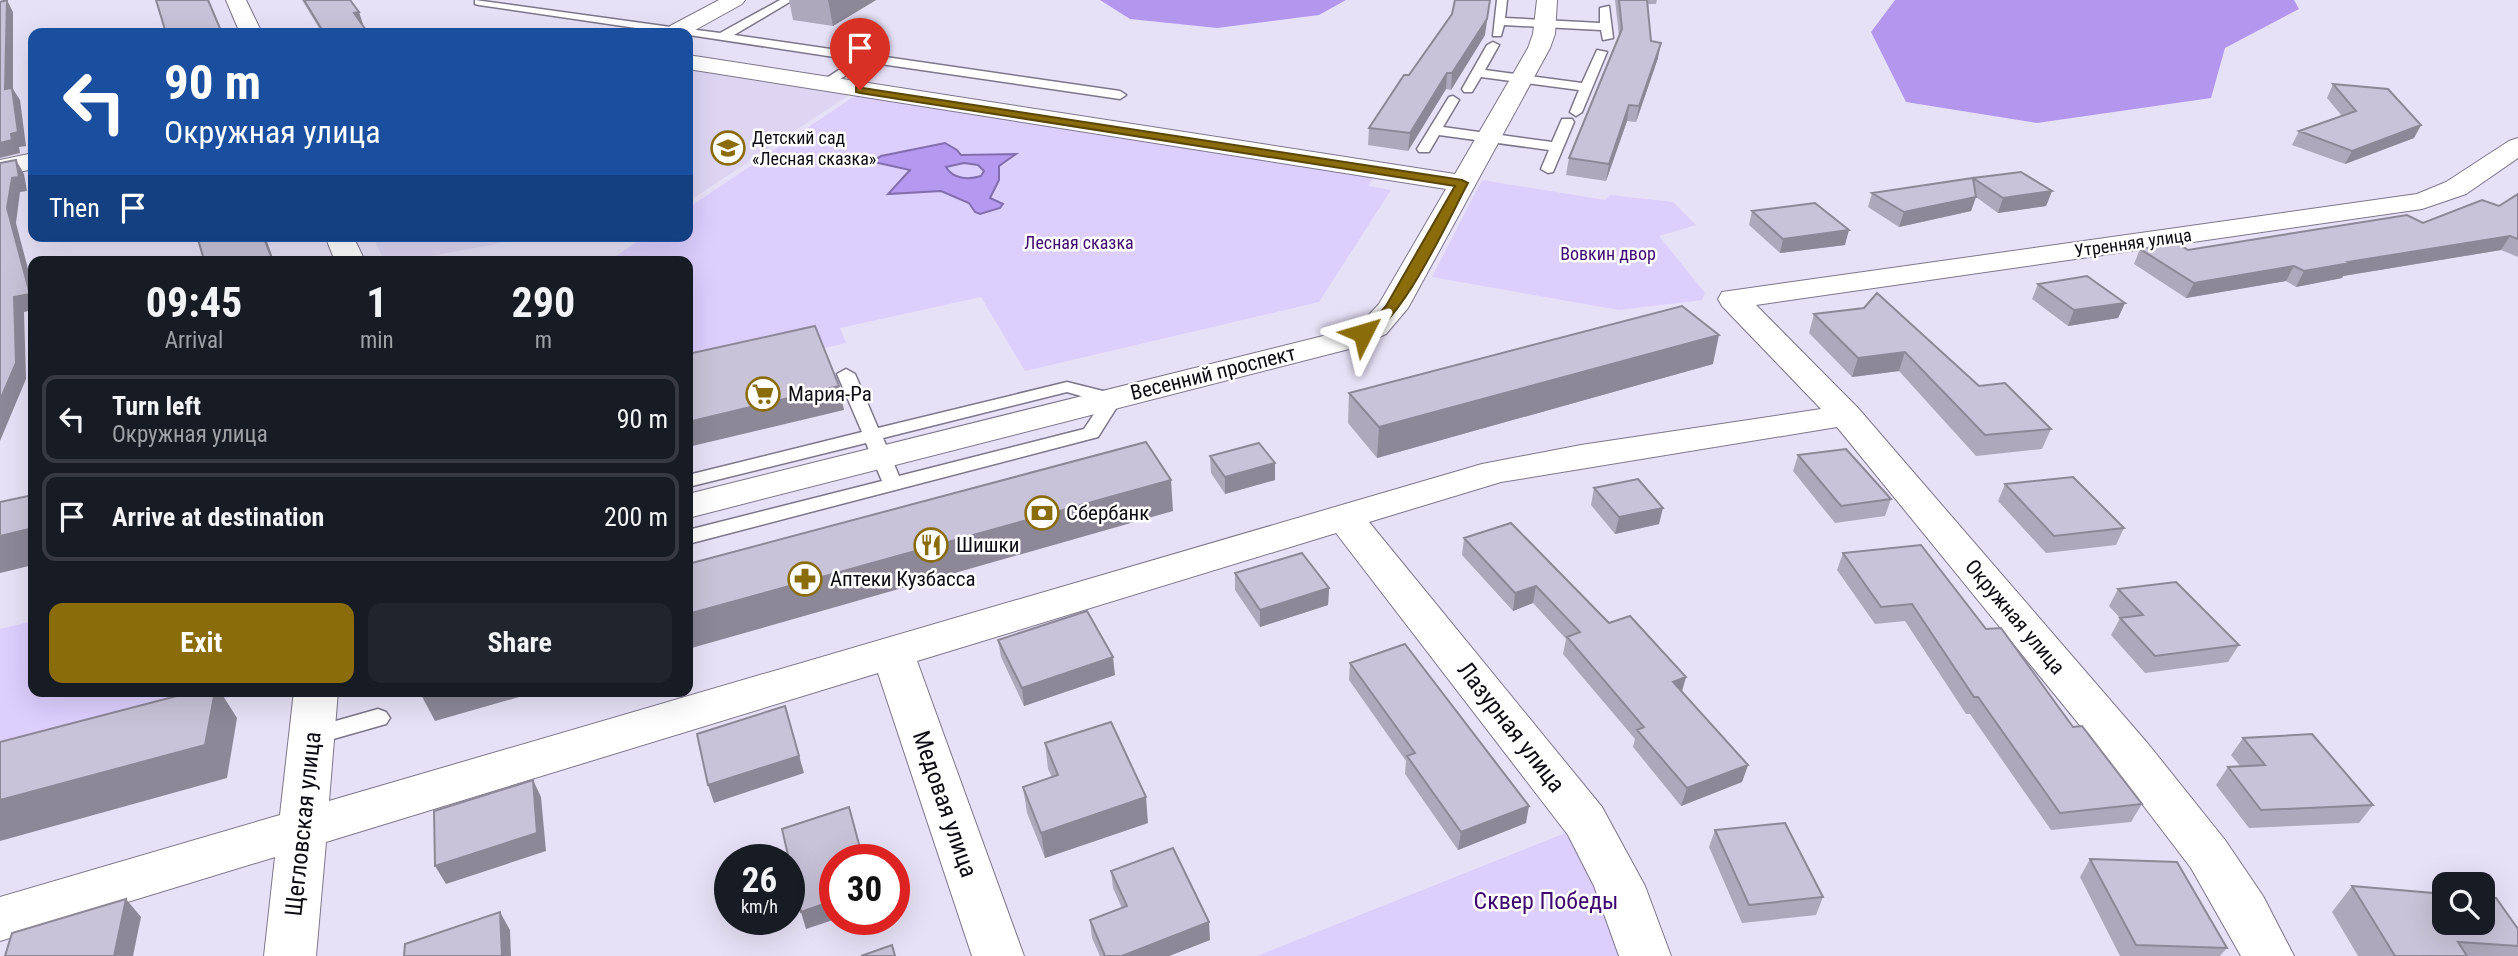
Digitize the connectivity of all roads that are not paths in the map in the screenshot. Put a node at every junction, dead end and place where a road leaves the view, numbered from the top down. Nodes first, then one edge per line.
1 (236, 0) edge
2 (483, 0) edge
3 (735, 0) edge
4 (788, 0) edge
5 (1502, 0) edge
6 (1605, 8) dead end
7 (1546, 12) edge
8 (1500, 21) junction
9 (1606, 27) junction
10 (249, 28) edge
11 (658, 28) edge
12 (691, 28) edge
13 (693, 33) edge
14 (722, 37) junction
15 (865, 58) junction
16 (693, 63) edge
17 (1477, 73) junction
18 (1522, 79) junction
19 (826, 84) junction
20 (1587, 87) junction
21 (1468, 89) dead end
22 (1120, 95) dead end
23 (1453, 100) dead end
24 (1435, 131) junction
25 (1489, 138) junction
26 (2518, 146) edge
27 (1557, 147) junction
28 (1424, 149) dead end
29 (28, 162) edge
30 (0, 168) edge
31 (1548, 169) dead end
32 (1462, 183) junction
33 (1733, 299) joint
34 (846, 373) dead end
35 (1846, 415) junction
36 (883, 459) junction
37 (693, 482) edge
38 (755, 491) junction
39 (693, 505) edge
40 (1344, 517) junction
41 (693, 534) edge
42 (891, 652) junction
43 (313, 714) edge
44 (378, 718) dead end
45 (302, 829) junction
46 (0, 919) edge
47 (290, 956) edge
48 (998, 956) edge
49 (1645, 956) edge
50 (2268, 956) edge

1 - 10 street
2 - 11 lane
3 - 12 street
4 - 14 lane
5 - 8 lane
6 - 9 lane
7 - 8 lane
7 - 9 lane
7 - 18 street, Весенний проспект
8 - 17 lane
9 - 20 lane
13 - 14 lane
14 - 15 lane
15 - 19 lane
15 - 22 lane
16 - 19 street
17 - 18 lane
17 - 21 lane
18 - 20 lane
18 - 25 street, Весенний проспект
19 - 32 street
20 - 27 lane
23 - 24 lane
24 - 25 lane
24 - 28 lane
25 - 27 lane
25 - 32 street, Весенний проспект
26 - 33 street, Утренняя улица
27 - 31 lane
29 - 30 street
32 - 36 street, Весенний проспект
33 - 35 street, Окружная улица
34 - 36 lane
35 - 40 street
35 - 50 street, Окружная улица
36 - 38 street, Весенний проспект
37 - 38 lane
38 - 39 street, Весенний проспект
38 - 41 lane
40 - 42 street
40 - 49 street, Лазурная улица
42 - 45 street
42 - 48 street, Медовая улица
43 - 44 lane
43 - 45 street, Щегловская улица
45 - 46 street
45 - 47 street, Щегловская улица

